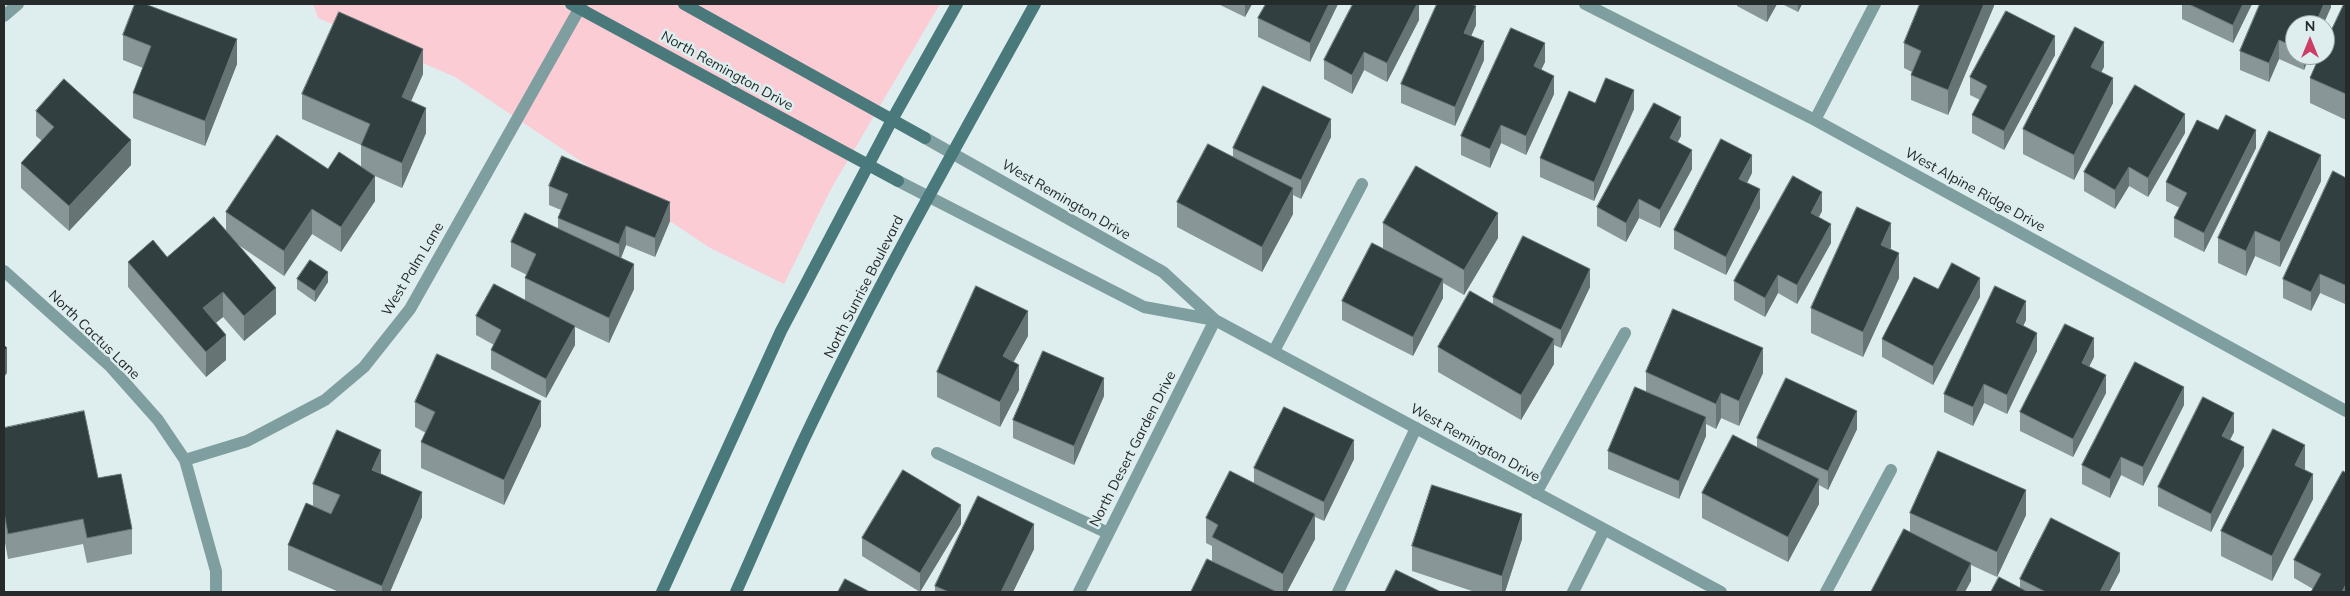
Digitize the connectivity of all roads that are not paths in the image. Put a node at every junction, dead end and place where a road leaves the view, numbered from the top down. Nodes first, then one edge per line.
1 (18, 4) edge
2 (684, 4) edge
3 (957, 4) edge
4 (1035, 4) edge
5 (1585, 4) edge
6 (1875, 4) edge
7 (577, 5) edge
8 (4, 16) edge
9 (893, 118) junction
10 (1815, 120) junction
11 (953, 152) junction
12 (869, 166) junction
13 (1362, 184) dead end
14 (929, 194) junction
15 (4, 271) edge
16 (1215, 320) junction
17 (1625, 333) dead end
18 (1274, 351) junction
19 (2346, 411) edge
20 (1416, 428) junction
21 (937, 452) dead end
22 (185, 460) junction
23 (1891, 470) dead end
24 (1536, 493) junction
25 (1604, 530) junction
26 (1108, 534) junction
27 (216, 592) edge
28 (662, 592) edge
29 (736, 592) edge
30 (1080, 592) edge
31 (1338, 592) edge
32 (1573, 592) edge
33 (1721, 592) edge
34 (1826, 592) edge

1 - 8 street
2 - 9 street
3 - 9 street
4 - 11 street, North Sunrise Boulevard
5 - 10 street, West Alpine Ridge Drive
6 - 10 street
7 - 12 street, North Remington Drive
7 - 22 street, West Palm Lane
9 - 11 street, West Remington Drive
9 - 12 street
10 - 19 street, West Alpine Ridge Drive
11 - 14 street, North Sunrise Boulevard
11 - 16 street, West Remington Drive
12 - 14 street, West Remington Drive
12 - 28 street
13 - 18 street
14 - 16 street, West Remington Drive
14 - 29 street, North Sunrise Boulevard
15 - 22 street, North Cactus Lane
16 - 18 street, West Remington Drive
16 - 26 street, North Desert Garden Drive
17 - 24 street
18 - 20 street, West Remington Drive
20 - 24 street, West Remington Drive
20 - 31 street
21 - 26 street
22 - 27 street, North Cactus Lane
23 - 34 street
24 - 25 street, West Remington Drive
25 - 32 street
25 - 33 street, West Remington Drive
26 - 30 street, North Desert Garden Drive

